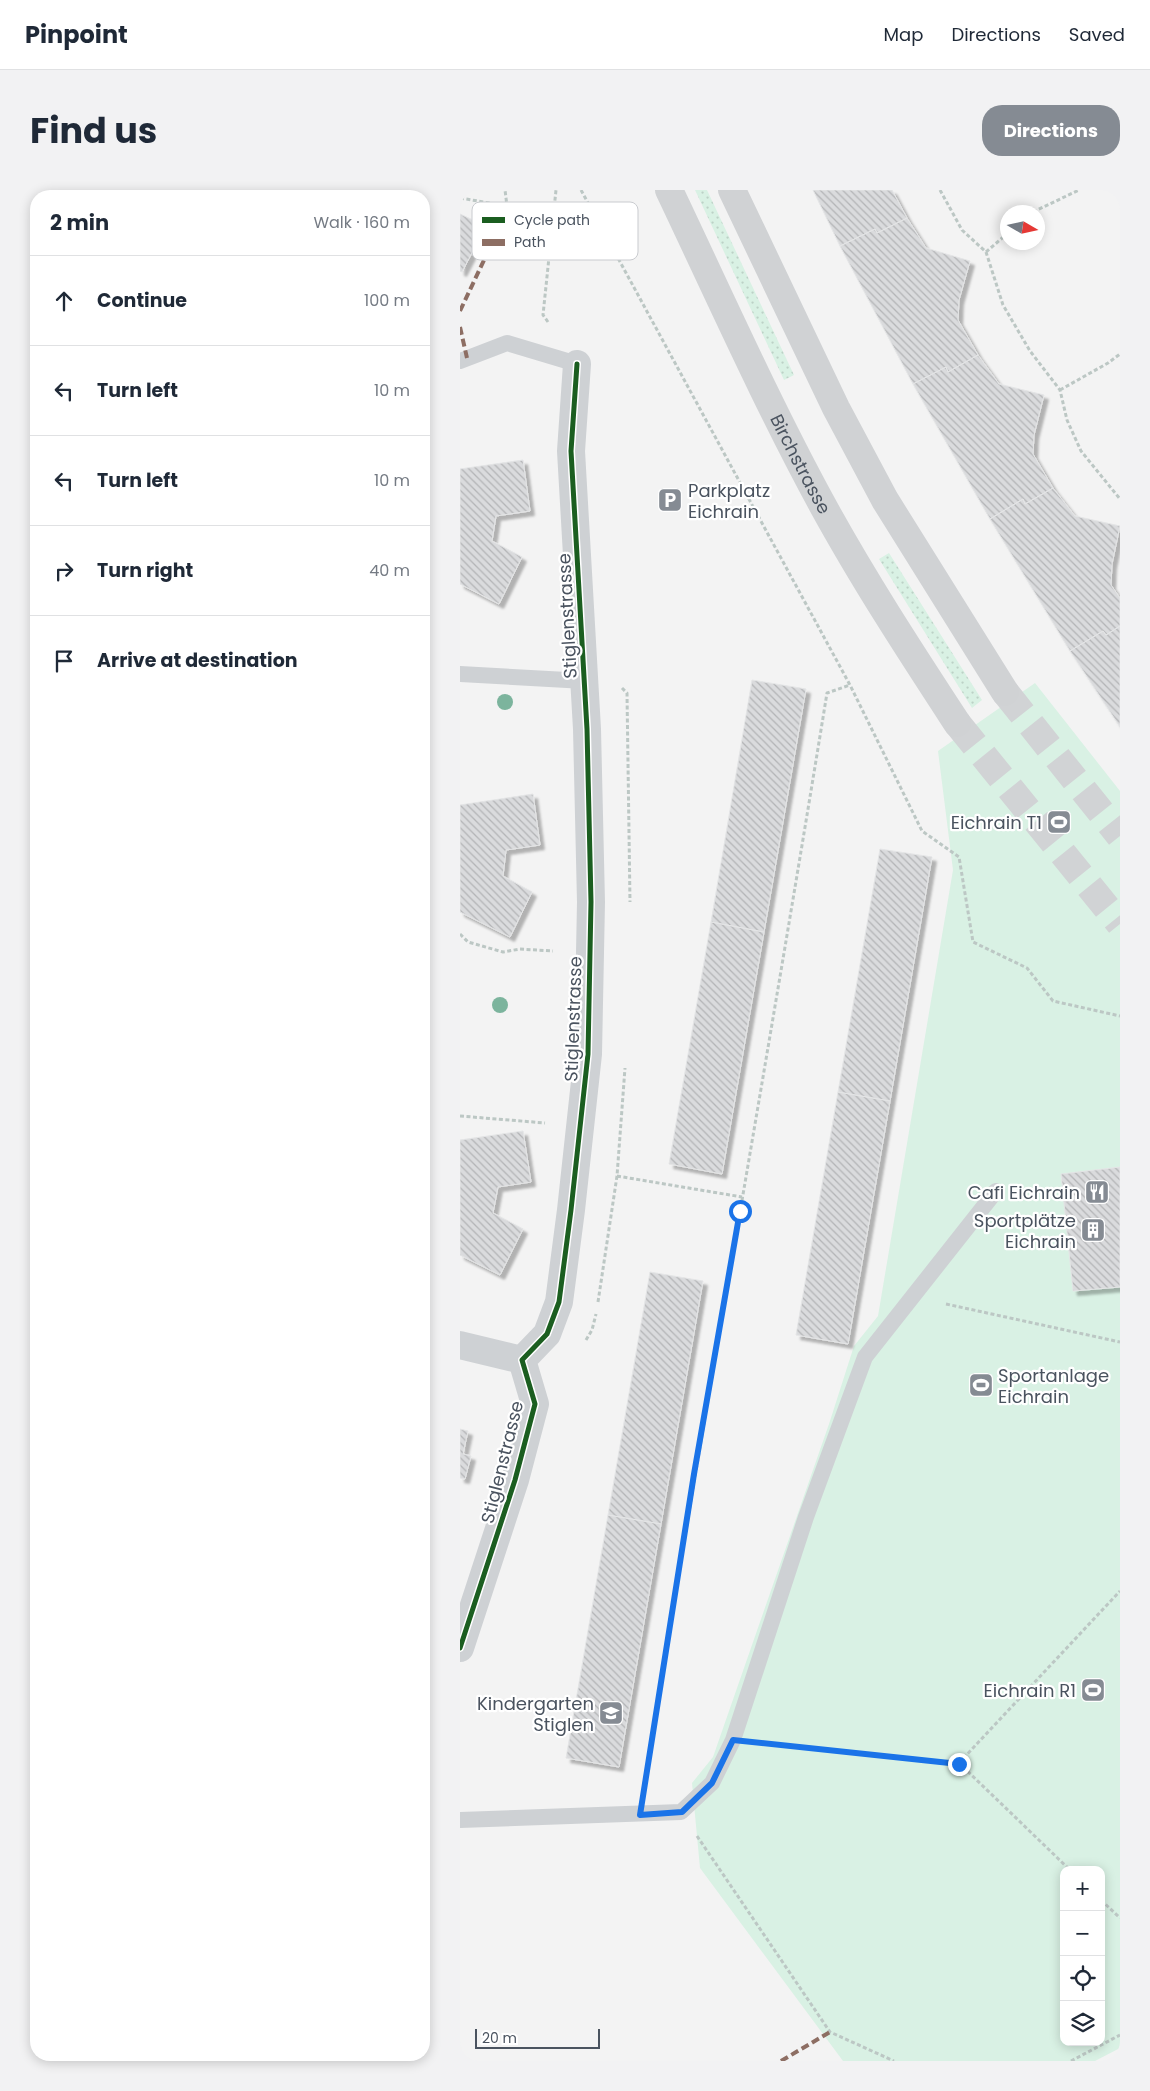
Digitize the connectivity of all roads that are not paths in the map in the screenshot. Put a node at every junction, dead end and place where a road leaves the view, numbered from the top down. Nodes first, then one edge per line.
1 (669, 190) edge
2 (732, 190) edge
3 (460, 361) edge
4 (577, 364) joint
5 (460, 674) edge
6 (585, 681) junction
7 (1005, 692) tunnel mouth
8 (958, 722) tunnel mouth
9 (996, 1191) dead end
10 (460, 1345) edge
11 (522, 1360) junction
12 (460, 1648) edge
13 (460, 1820) edge

1 - 8 main road, Birchstrasse
2 - 7 main road
3 - 4 lane
4 - 6 street, Stiglenstrasse
5 - 6 lane
6 - 11 street, Stiglenstrasse
9 - 13 lane
10 - 11 street
11 - 12 street, Stiglenstrasse

